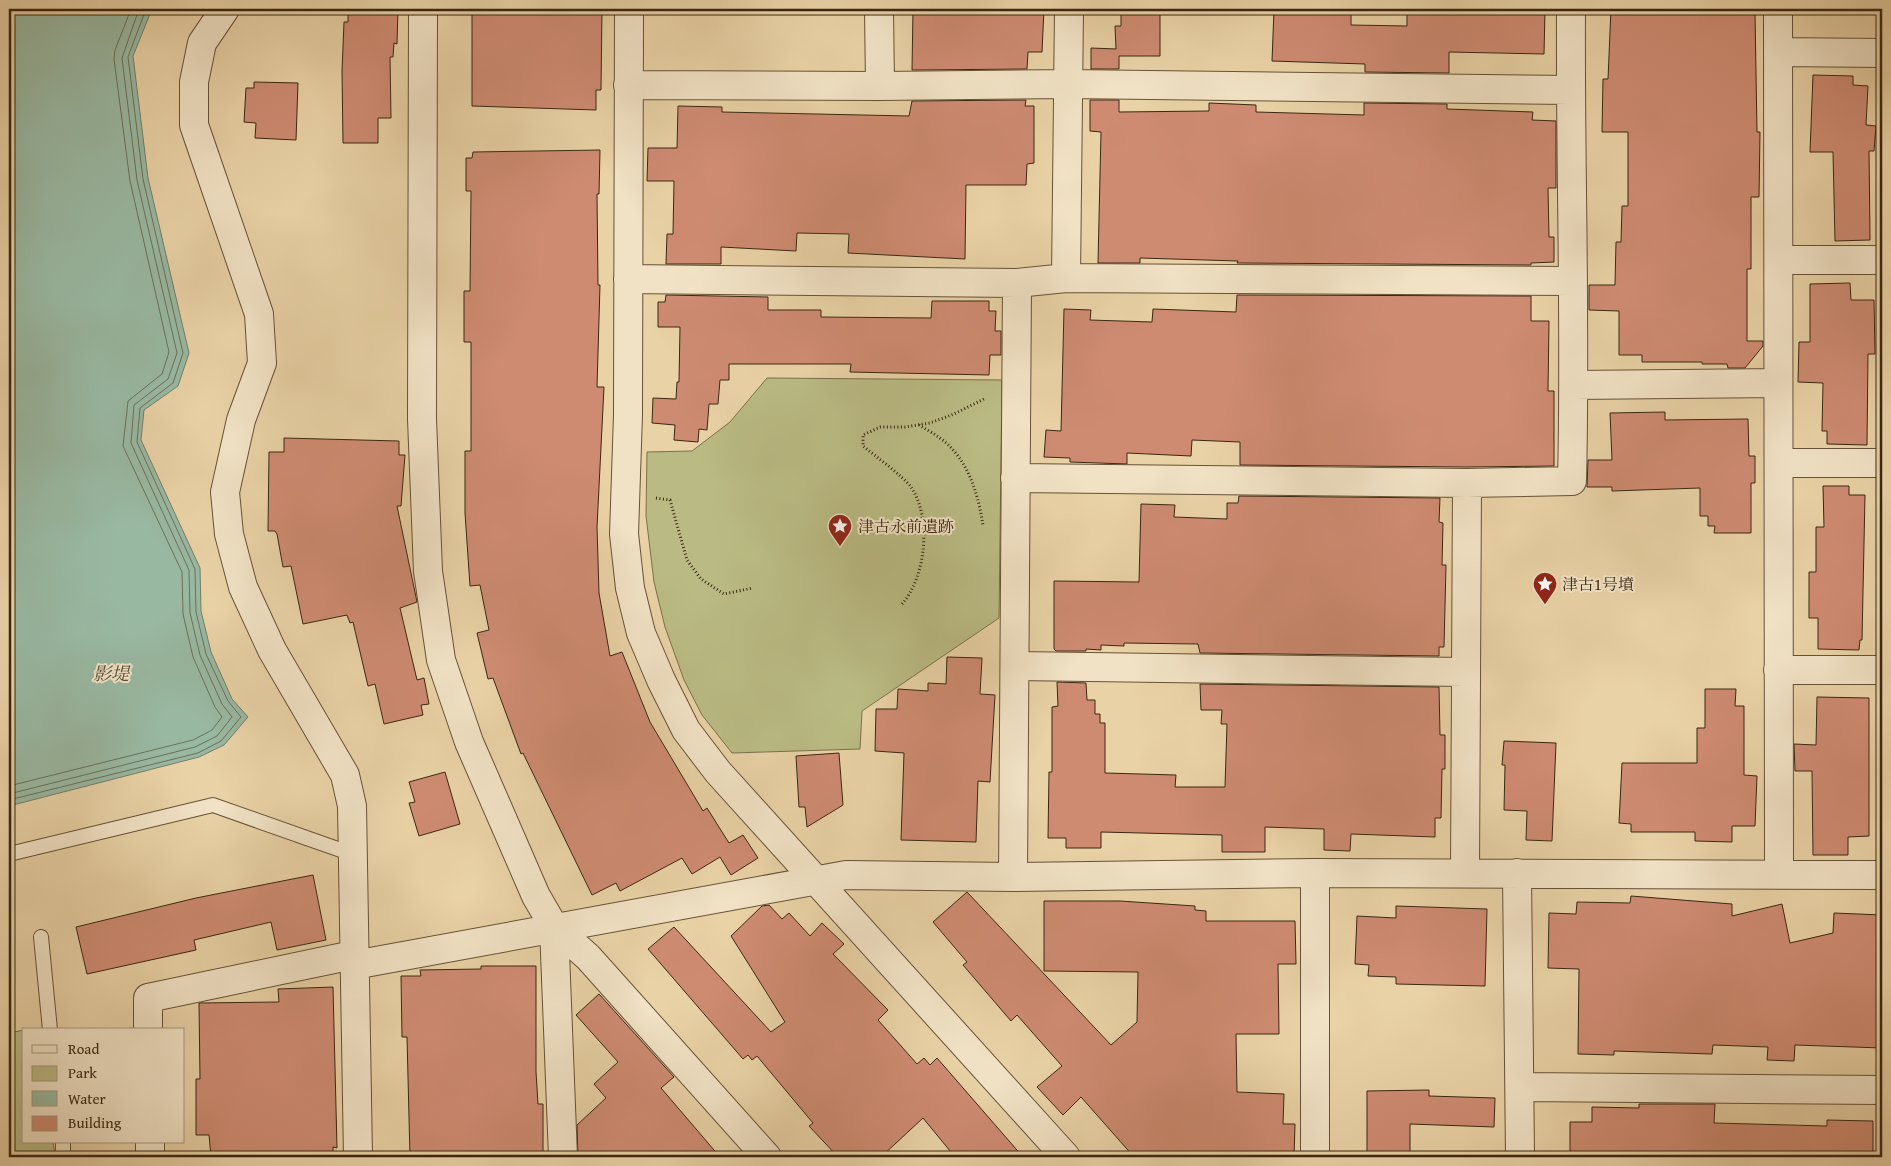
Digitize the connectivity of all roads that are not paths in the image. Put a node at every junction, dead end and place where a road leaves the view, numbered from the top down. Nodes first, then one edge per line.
1 (225, 9) edge
2 (423, 9) edge
3 (628, 9) edge
4 (880, 9) edge
5 (1069, 9) edge
6 (1571, 9) edge
7 (1778, 9) edge
8 (1778, 52) junction
9 (1882, 53) edge
10 (1069, 84) junction
11 (628, 85) junction
12 (880, 86) junction
13 (1571, 90) junction
14 (1779, 260) junction
15 (1882, 260) edge
16 (1066, 278) junction
17 (628, 279) junction
18 (1572, 282) junction
19 (1018, 283) junction
20 (1778, 383) junction
21 (1574, 385) junction
22 (1779, 463) junction
23 (1882, 464) edge
24 (1015, 478) junction
25 (1467, 483) junction
26 (1016, 666) junction
27 (1778, 670) junction
28 (1882, 670) edge
29 (1465, 672) junction
30 (9, 854) edge
31 (352, 854) junction
32 (1315, 873) junction
33 (1465, 873) junction
34 (1517, 873) junction
35 (1779, 873) junction
36 (1882, 875) edge
37 (1013, 877) junction
38 (814, 879) junction
39 (554, 928) junction
40 (41, 937) dead end
41 (354, 960) junction
42 (50, 1028) edge
43 (148, 1028) edge
44 (1520, 1087) junction
45 (1882, 1090) edge
46 (63, 1144) edge
47 (150, 1144) edge
48 (64, 1157) edge
49 (150, 1157) edge
50 (358, 1157) edge
51 (562, 1157) edge
52 (767, 1157) edge
53 (1066, 1157) edge
54 (1315, 1157) edge
55 (1520, 1157) edge

1 - 31 street
2 - 39 street
3 - 11 street
4 - 12 street
5 - 10 street
6 - 13 street
7 - 8 street
8 - 9 street
8 - 14 street
10 - 12 street
10 - 13 street
10 - 16 street
11 - 12 street
11 - 17 street
13 - 18 street
14 - 15 street
14 - 20 street
16 - 18 street
16 - 19 street
17 - 19 street
17 - 38 street
18 - 21 street
19 - 24 street
20 - 21 street
20 - 22 street
21 - 25 street
22 - 23 street
22 - 27 street
24 - 25 street
24 - 26 street
25 - 29 street
26 - 29 street
26 - 37 street
27 - 28 street
27 - 35 street
29 - 33 street
30 - 31 lane
31 - 41 street
32 - 33 street
32 - 37 street
32 - 54 street
33 - 34 street
34 - 35 street
34 - 44 street
35 - 36 street
37 - 38 street
38 - 39 street
38 - 53 street
39 - 41 street
39 - 51 street
39 - 52 street
40 - 42 lane
41 - 43 street
41 - 50 street
44 - 45 street
44 - 55 street
46 - 48 lane
47 - 49 street

